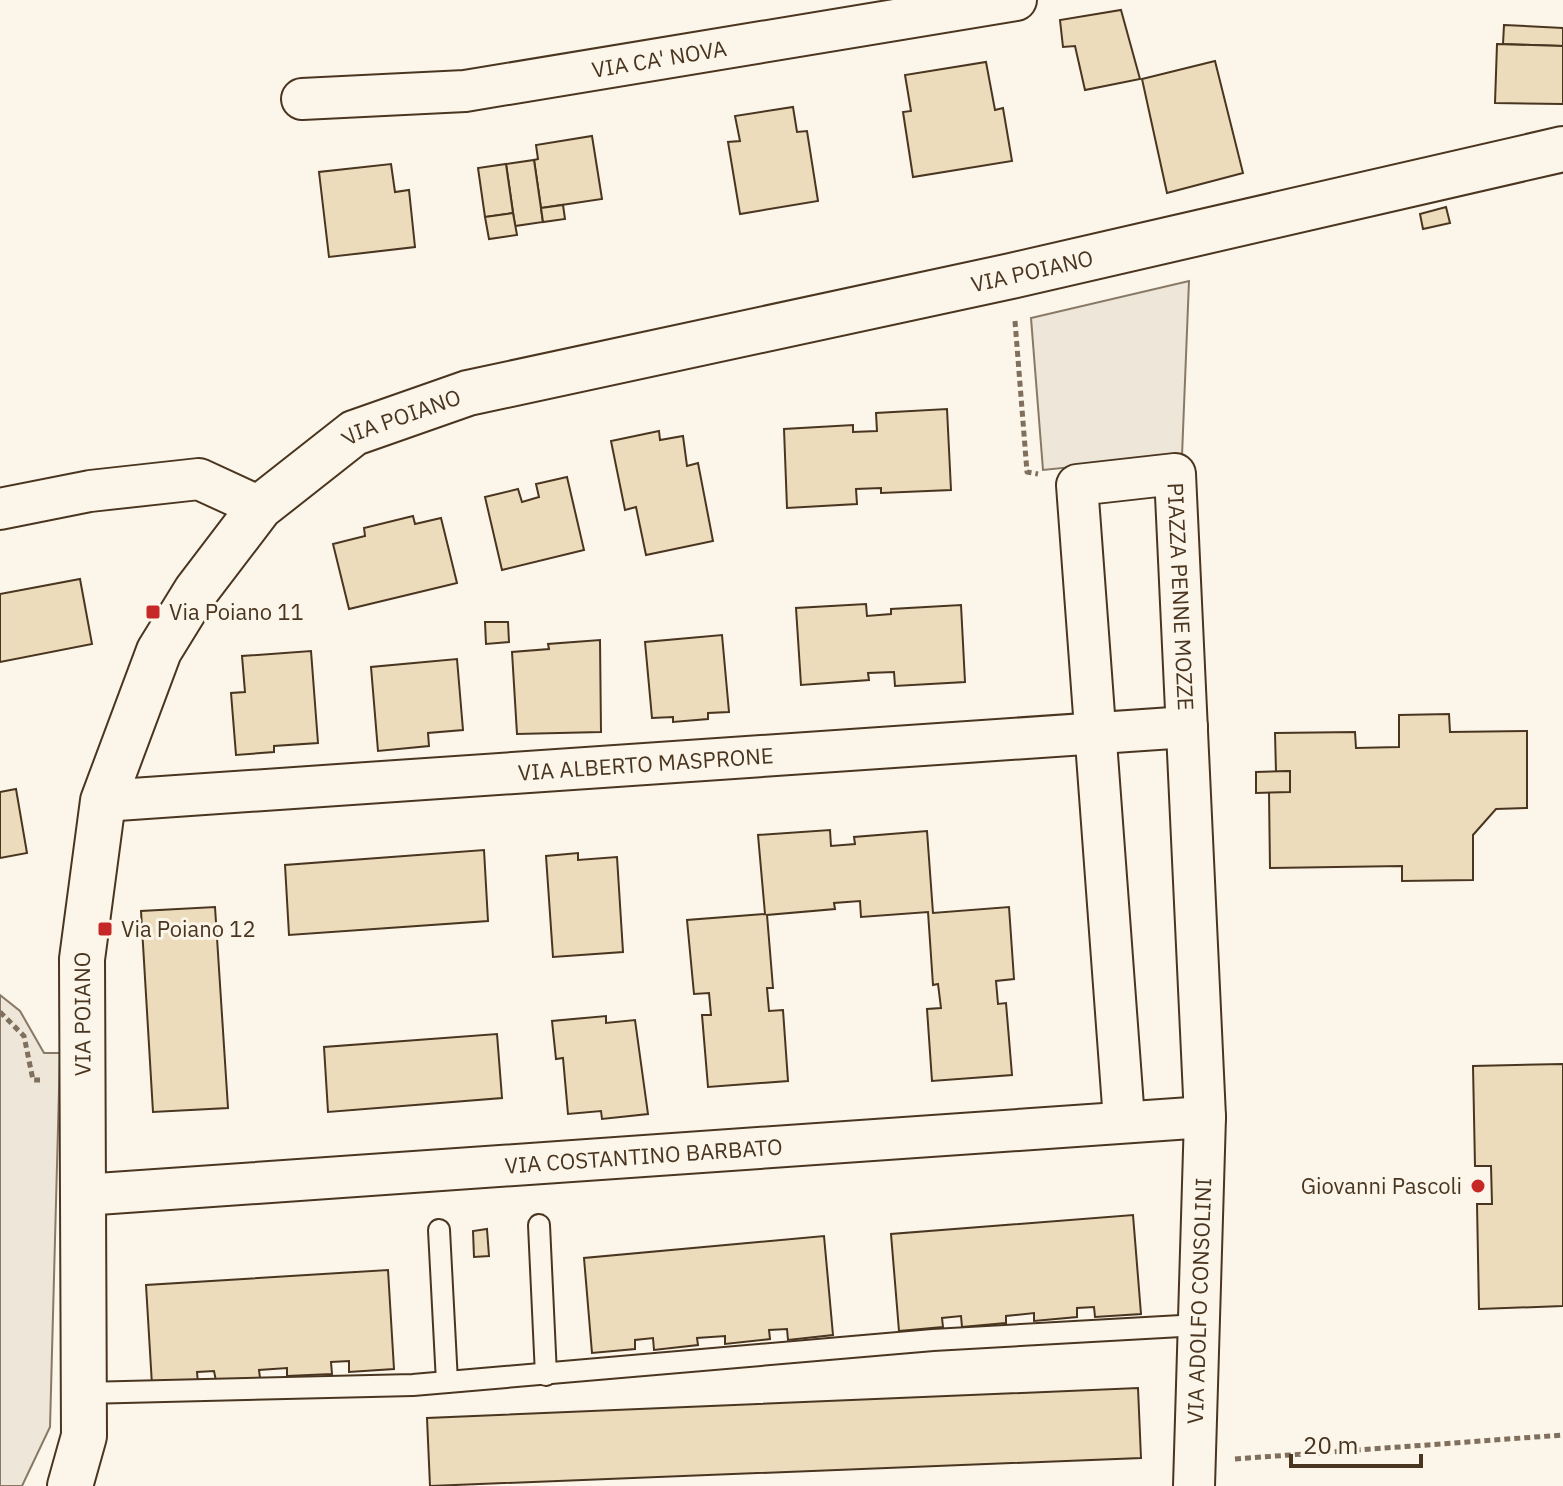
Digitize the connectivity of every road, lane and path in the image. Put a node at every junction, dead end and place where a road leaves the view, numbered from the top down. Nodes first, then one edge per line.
1 (1016, 0) edge
2 (302, 99) dead end
3 (1563, 149) edge
4 (1011, 276) junction
5 (1077, 485) junction
6 (260, 507) junction
7 (0, 509) edge
8 (1187, 727) junction
9 (1093, 733) junction
10 (103, 801) junction
11 (1205, 1117) junction
12 (1124, 1120) junction
13 (83, 1195) junction
14 (539, 1225) dead end
15 (439, 1230) dead end
16 (1199, 1325) junction
17 (546, 1375) junction
18 (447, 1382) junction
19 (84, 1393) junction
20 (1563, 1435) edge
21 (1194, 1474) edge
22 (70, 1486) edge

1 - 2 street, VIA CA' NOVA
3 - 4 street, VIA POIANO
4 - 5 path
4 - 6 street, VIA POIANO
5 - 8 street, PIAZZA PENNE MOZZE
5 - 9 street
6 - 7 street
6 - 10 street, VIA POIANO
8 - 9 street, VIA ALBERTO MASPRONE
8 - 11 street, PIAZZA PENNE MOZZE
9 - 10 street, VIA ALBERTO MASPRONE
9 - 12 street
10 - 13 street, VIA POIANO
11 - 12 street, VIA COSTANTINO BARBATO
11 - 16 street, VIA ADOLFO CONSOLINI
12 - 13 street, VIA COSTANTINO BARBATO
13 - 19 street, VIA POIANO
14 - 17 lane
15 - 18 lane
16 - 17 lane
16 - 21 street, VIA ADOLFO CONSOLINI
17 - 18 lane
18 - 19 lane
19 - 22 street, VIA POIANO
20 - 21 path

